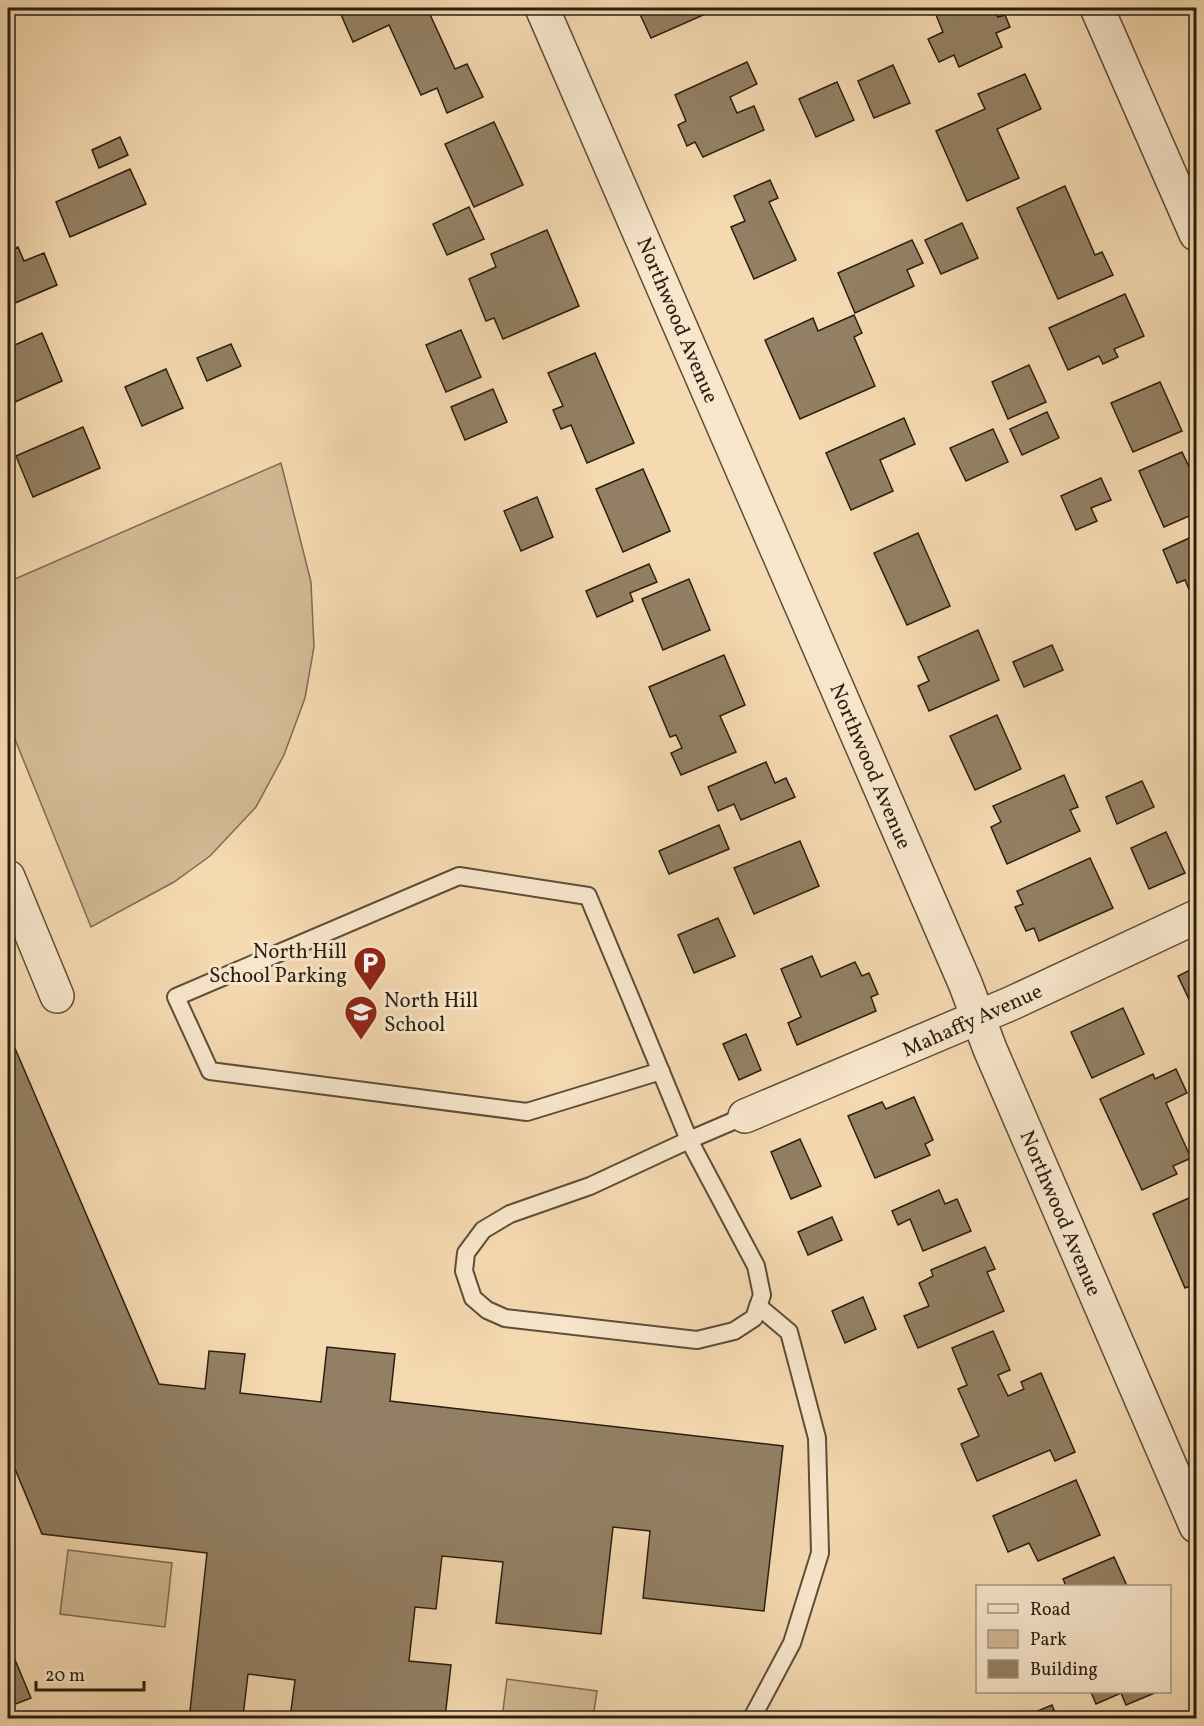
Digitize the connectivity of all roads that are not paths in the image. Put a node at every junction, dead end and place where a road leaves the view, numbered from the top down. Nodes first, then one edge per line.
1 (542, 8) edge
2 (1097, 8) edge
3 (1197, 234) edge
4 (8, 877) edge
5 (1197, 917) edge
6 (57, 996) dead end
7 (978, 1017) junction
8 (661, 1071) junction
9 (745, 1116) joint
10 (689, 1140) junction
11 (758, 1306) junction
12 (1197, 1526) edge
13 (752, 1719) edge

1 - 7 street, Northwood Avenue
2 - 3 street
4 - 6 street
5 - 7 street, Mahaffy Avenue
7 - 9 street, Mahaffy Avenue
7 - 12 street, Northwood Avenue
8 - 8 lane
8 - 10 lane
9 - 10 lane
10 - 11 lane
10 - 11 lane
11 - 13 lane

